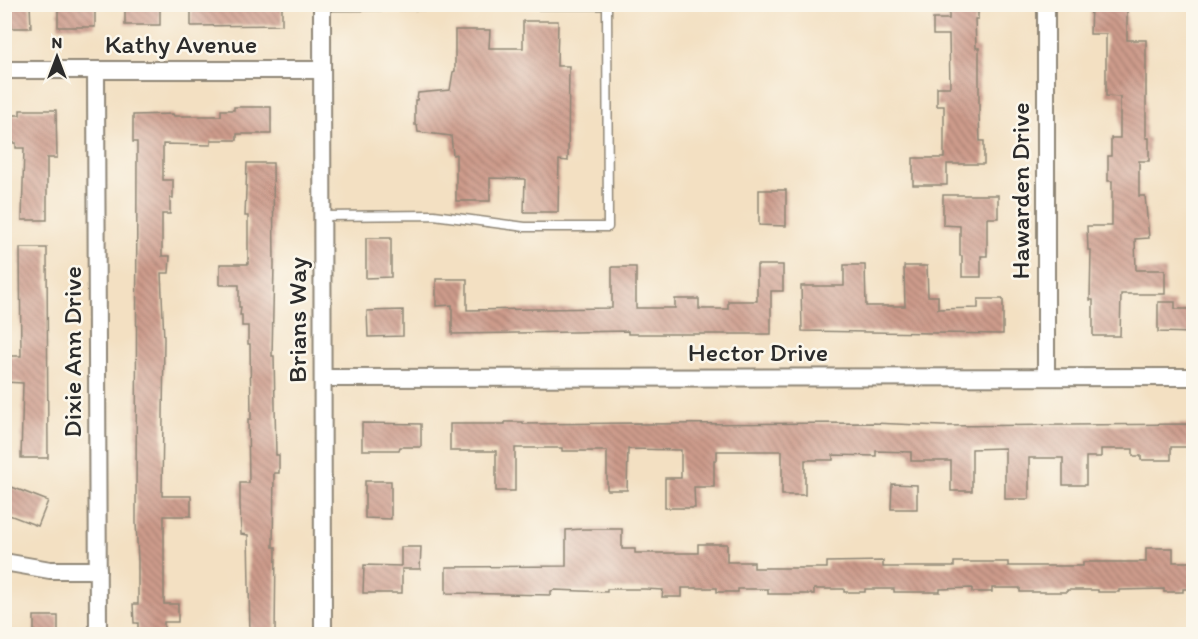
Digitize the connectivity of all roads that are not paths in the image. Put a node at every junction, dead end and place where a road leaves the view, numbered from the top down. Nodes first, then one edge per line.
1 (1046, 4) edge
2 (322, 5) edge
3 (4, 70) edge
4 (96, 70) junction
5 (322, 70) junction
6 (322, 216) junction
7 (1046, 377) junction
8 (1194, 377) edge
9 (323, 378) junction
10 (4, 562) edge
11 (98, 570) junction
12 (98, 634) edge
13 (323, 634) edge

1 - 7 street, Hawarden Drive
2 - 5 street, Brians Way
2 - 6 lane
3 - 4 street, Kathy Avenue
4 - 5 street, Kathy Avenue
4 - 11 street, Dixie Ann Drive
5 - 6 street, Brians Way
6 - 9 street, Brians Way
7 - 8 street, Hector Drive
7 - 9 street, Hector Drive
9 - 13 street, Brians Way
10 - 11 street
11 - 12 street, Dixie Ann Drive

